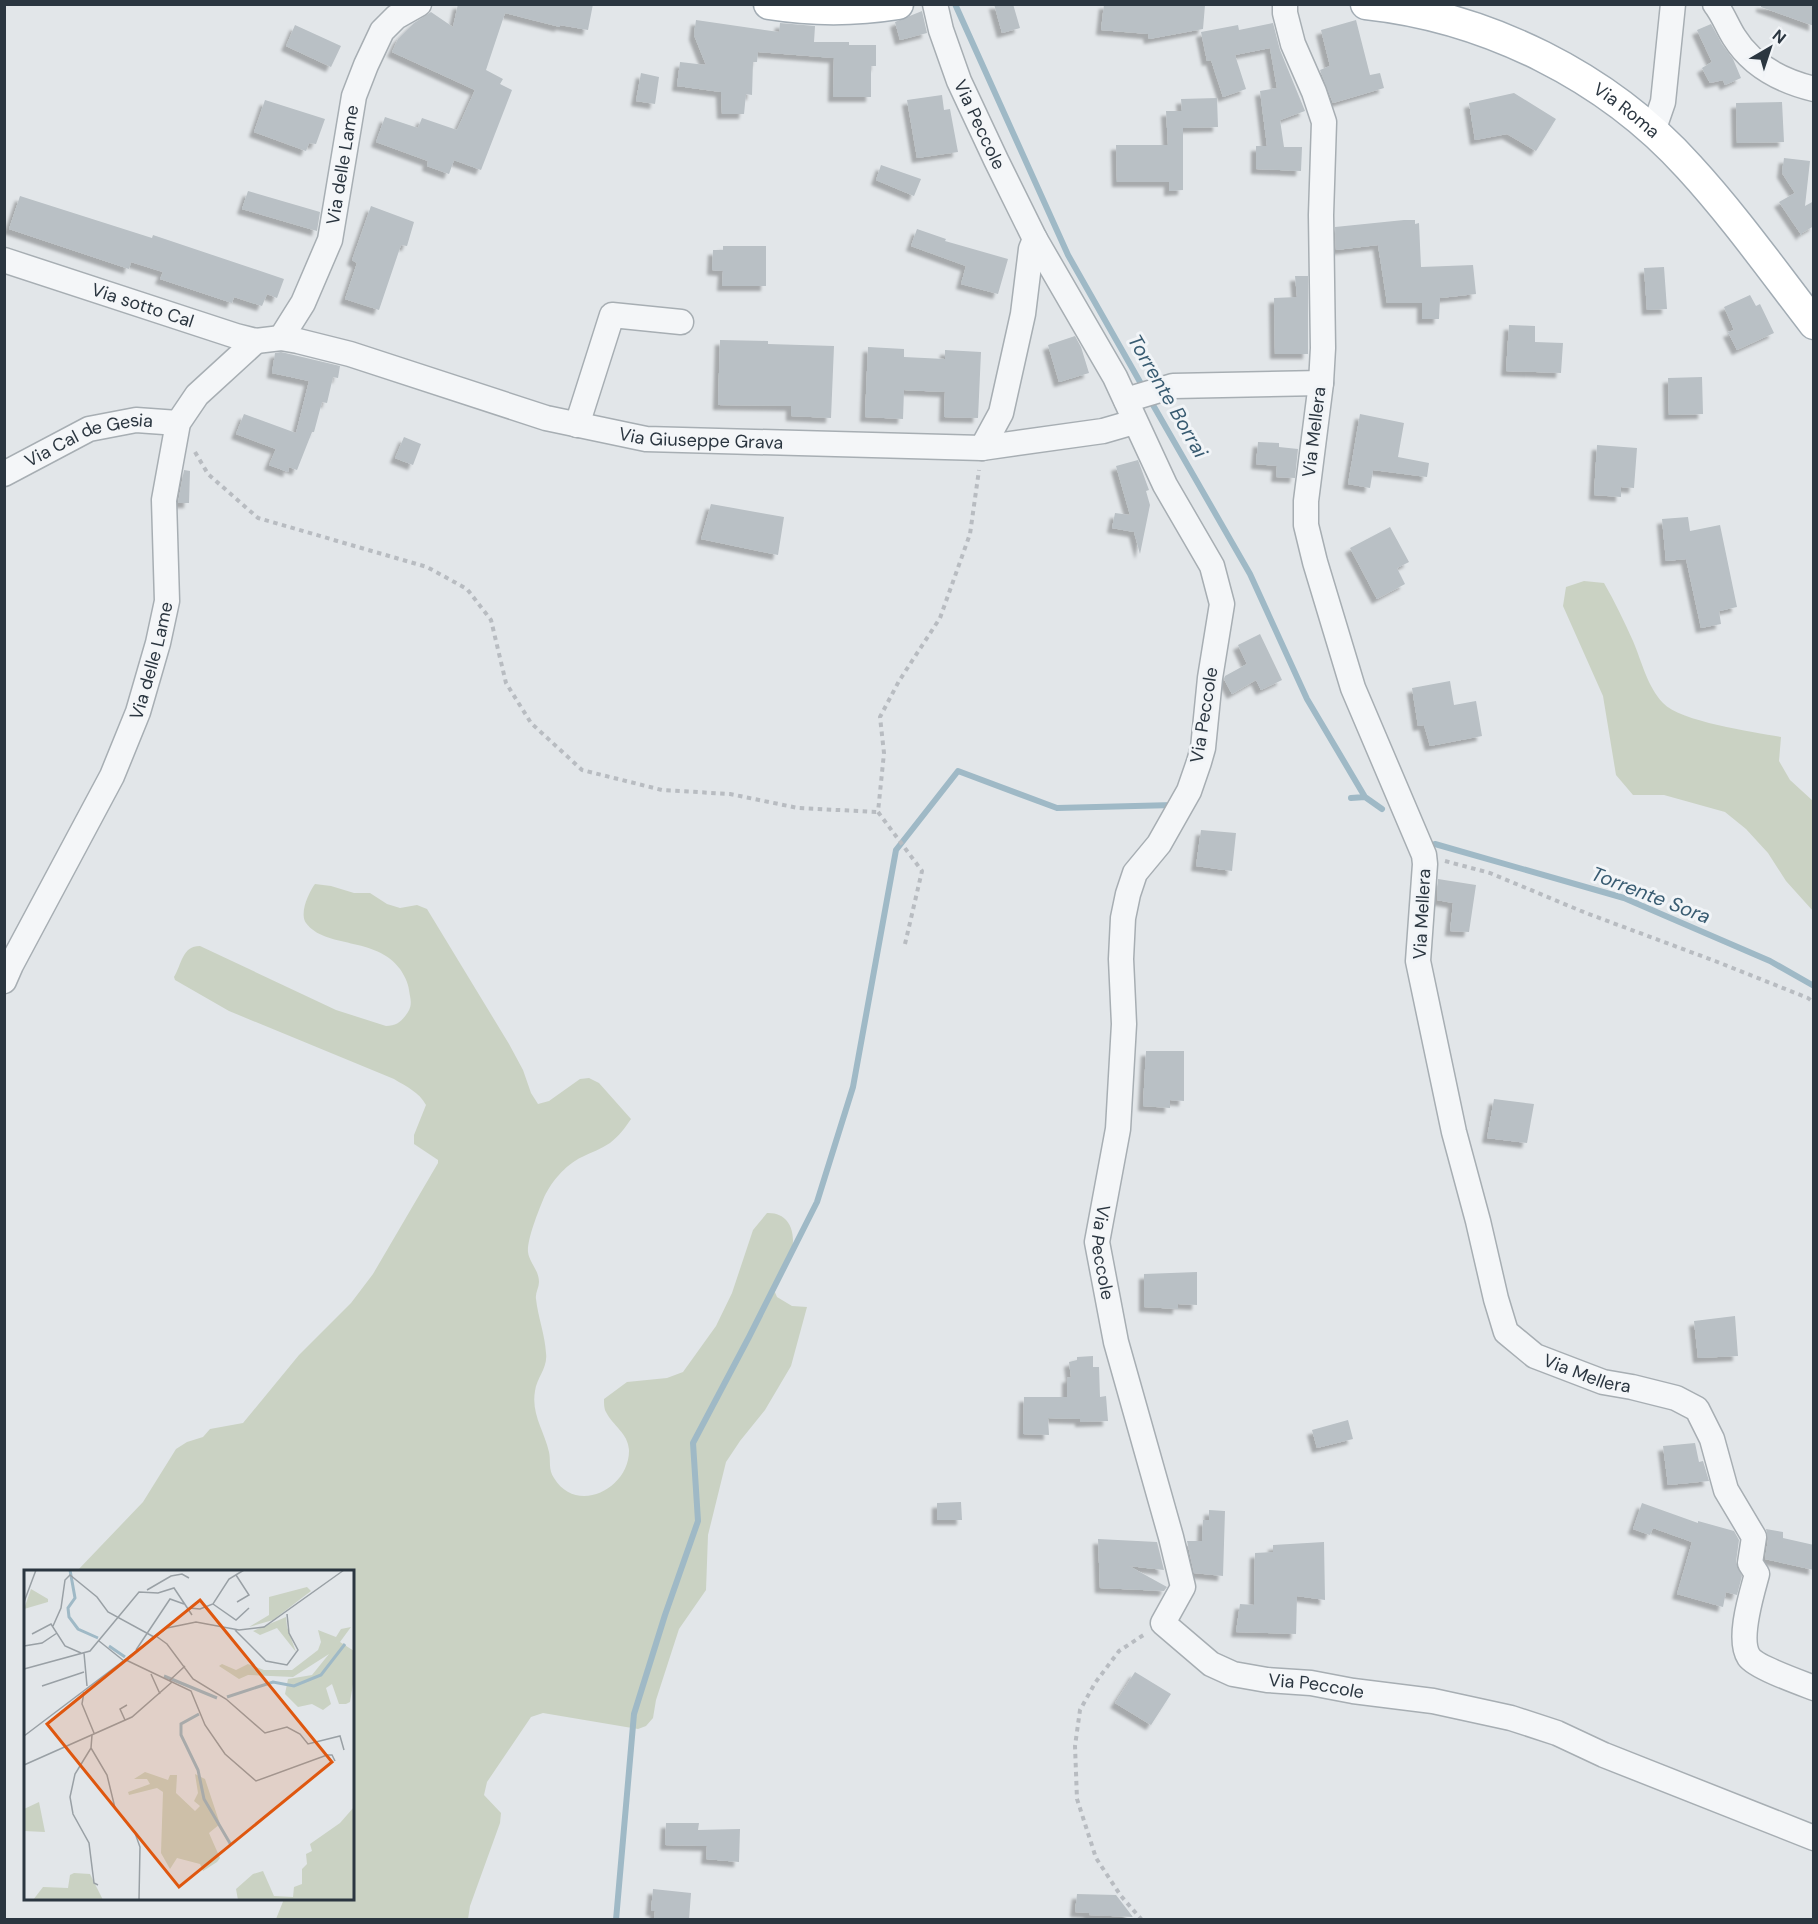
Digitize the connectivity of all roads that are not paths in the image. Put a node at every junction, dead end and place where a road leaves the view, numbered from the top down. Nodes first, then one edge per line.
1 (419, 4) edge
2 (769, 4) edge
3 (898, 4) edge
4 (935, 4) edge
5 (1285, 4) edge
6 (1366, 4) edge
7 (1673, 4) edge
8 (1687, 4) edge
9 (1715, 4) edge
10 (1667, 62) junction
11 (1814, 89) edge
12 (1653, 131) junction
13 (1035, 239) junction
14 (4, 260) edge
15 (681, 322) dead end
16 (1814, 324) edge
17 (281, 338) junction
18 (256, 341) junction
19 (1321, 383) junction
20 (1133, 406) junction
21 (178, 423) junction
22 (577, 425) junction
23 (982, 448) junction
24 (4, 474) edge
25 (4, 981) edge
26 (1814, 1688) edge
27 (1814, 1838) edge

1 - 17 street, Via delle Lame
2 - 3 main road
4 - 13 street, Via Peccole
5 - 19 street, Via Mellera
6 - 12 main road, Via Roma
7 - 10 street
8 - 10 street
9 - 11 street
10 - 12 street
12 - 16 main road, Via Roma
13 - 20 street, Via Peccole
13 - 23 street
14 - 18 street, Via sotto Cal
15 - 22 street
17 - 18 street, Via sotto Cal
17 - 22 street, Via Giuseppe Grava
18 - 21 street, Via delle Lame
19 - 20 street, Via Giuseppe Grava
19 - 26 street, Via Mellera
20 - 23 street, Via Giuseppe Grava
20 - 27 street, Via Peccole
21 - 24 street, Via Cal de Gesia
21 - 25 street, Via delle Lame
22 - 23 street, Via Giuseppe Grava

